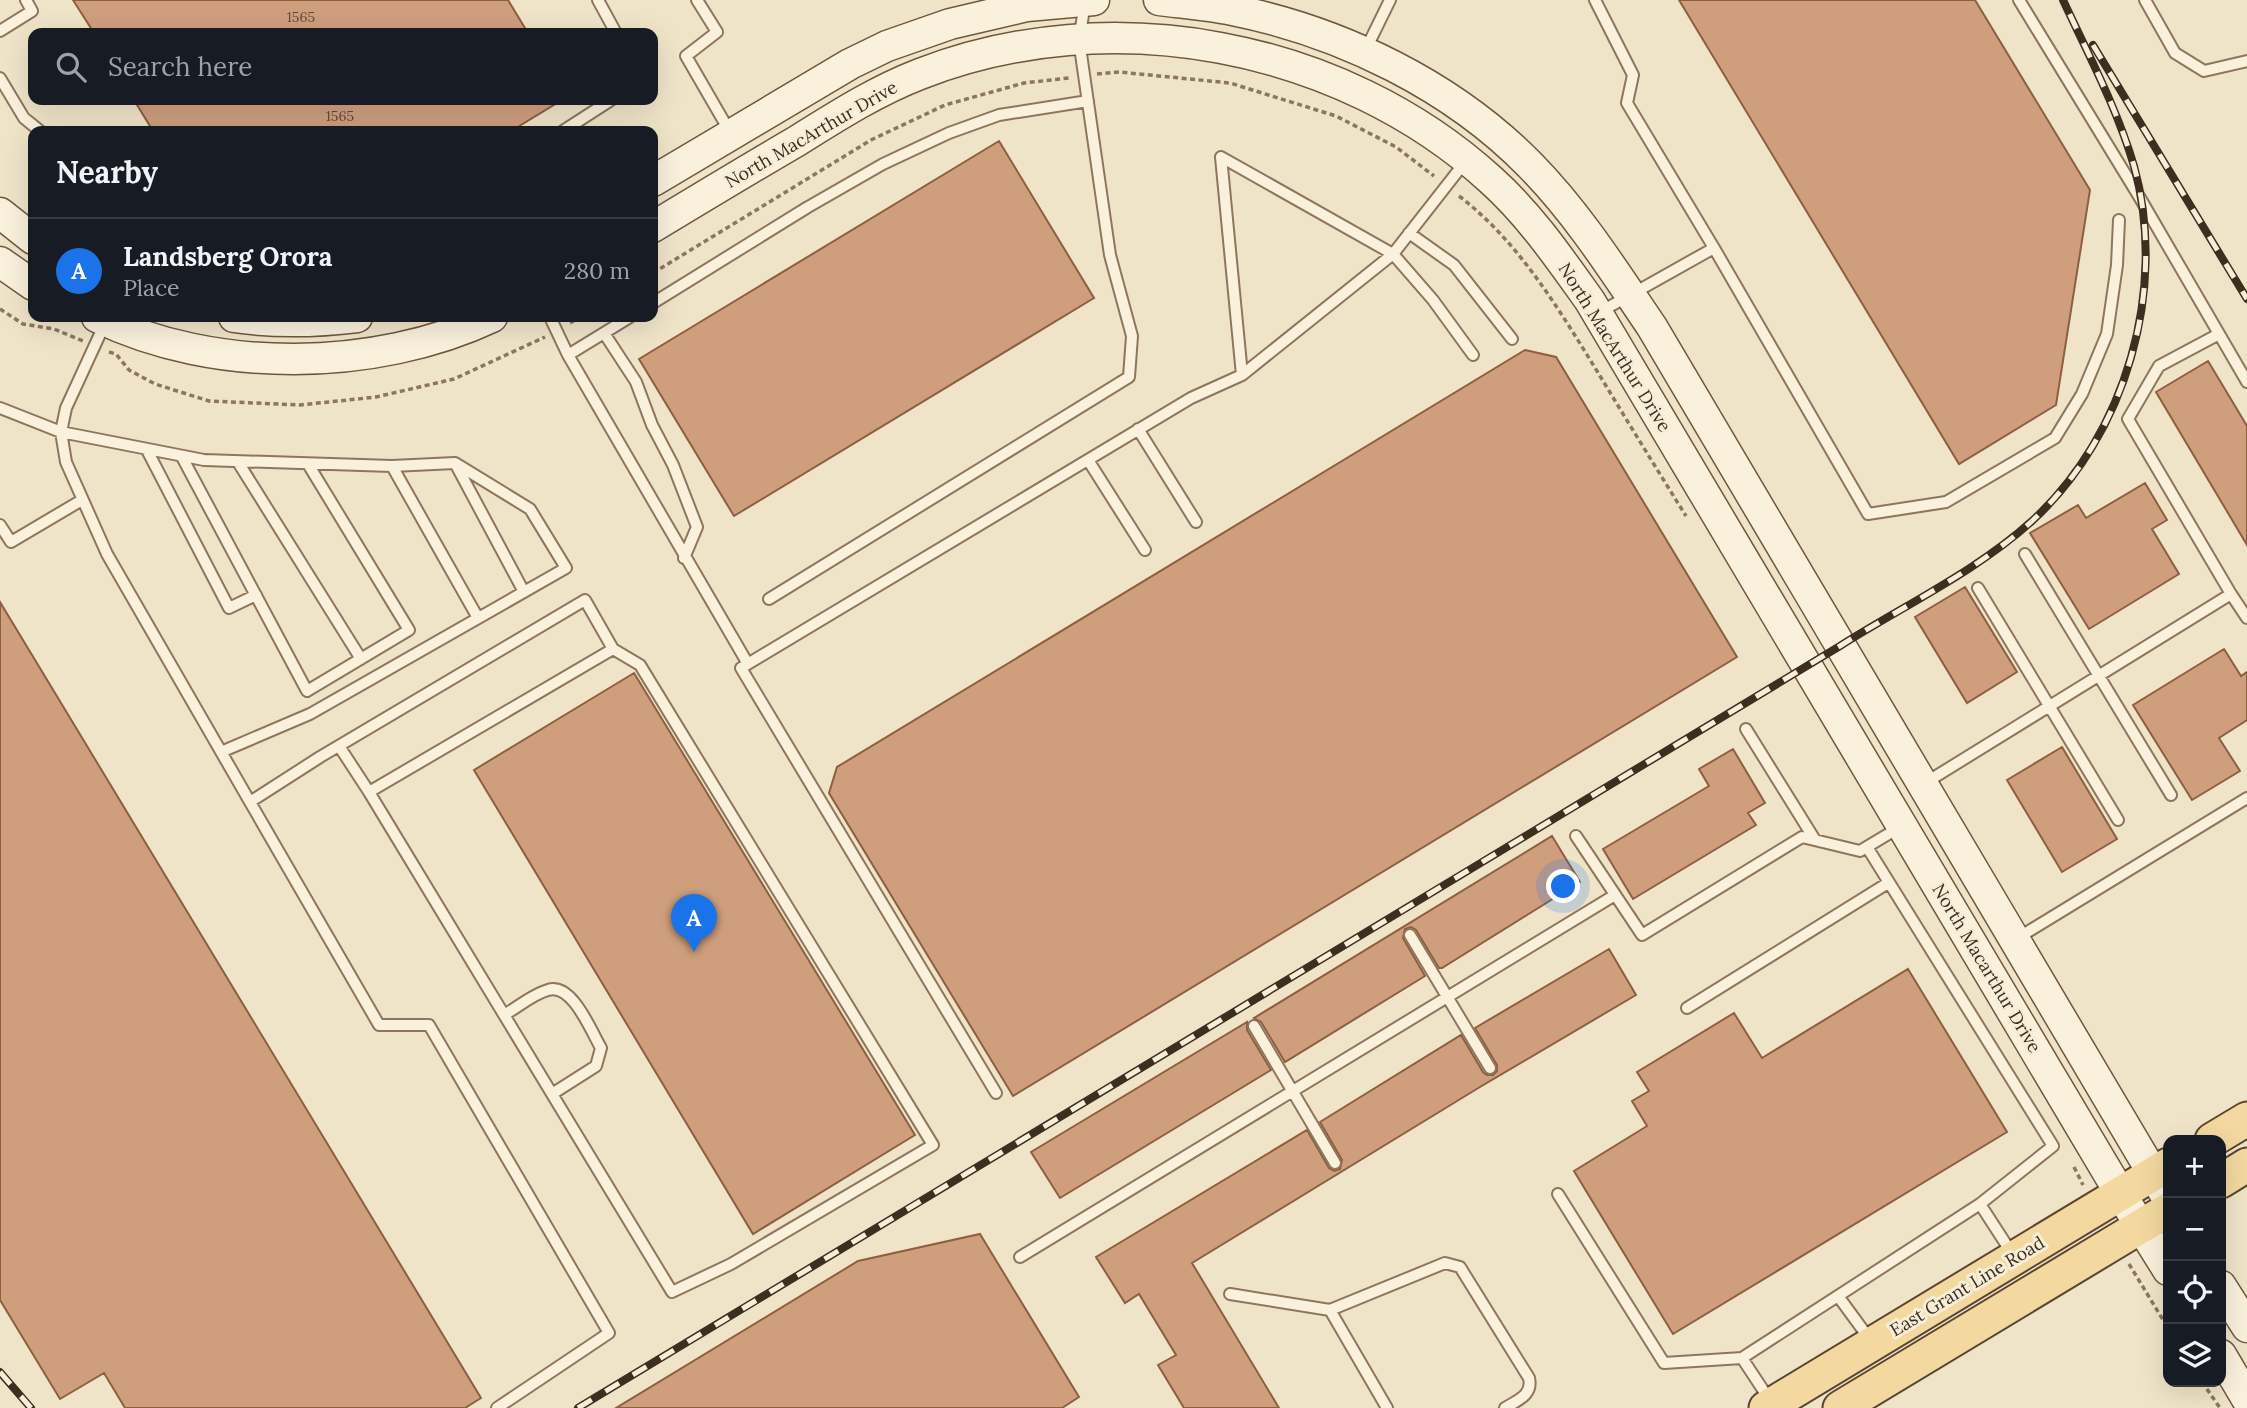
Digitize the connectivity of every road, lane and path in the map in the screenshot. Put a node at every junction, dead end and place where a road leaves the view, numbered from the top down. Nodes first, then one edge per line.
1 (26, 0) edge
2 (598, 0) edge
3 (698, 0) edge
4 (1085, 0) edge
5 (1094, 0) edge
6 (1159, 0) edge
7 (1390, 0) edge
8 (1595, 0) edge
9 (2019, 0) edge
10 (2145, 0) edge
11 (614, 28) edge
12 (0, 31) edge
13 (1079, 40) junction
14 (1364, 53) junction
15 (2247, 61) edge
16 (1084, 76) junction
17 (0, 78) edge
18 (1088, 101) junction
19 (603, 105) edge
20 (34, 126) edge
21 (571, 126) edge
22 (731, 135) junction
23 (1467, 160) junction
24 (658, 178) edge
25 (1447, 186) junction
26 (0, 213) edge
27 (2119, 220) dead end
28 (658, 224) edge
29 (1409, 233) junction
30 (28, 235) edge
31 (1714, 248) junction
32 (1393, 254) junction
33 (0, 262) edge
34 (658, 270) edge
35 (28, 282) edge
36 (1631, 296) junction
37 (658, 300) edge
38 (1598, 313) junction
39 (102, 322) edge
40 (113, 322) edge
41 (482, 322) edge
42 (552, 322) edge
43 (622, 322) edge
44 (604, 333) junction
45 (2219, 334) junction
46 (1512, 339) dead end
47 (568, 355) junction
48 (1473, 355) dead end
49 (1242, 375) junction
50 (2247, 382) edge
51 (0, 408) edge
52 (1138, 429) junction
53 (61, 432) junction
54 (147, 450) junction
55 (182, 457) junction
56 (1087, 460) junction
57 (238, 462) junction
58 (454, 463) junction
59 (308, 464) junction
60 (393, 466) junction
61 (82, 500) junction
62 (1196, 522) dead end
63 (1690, 523) dead end
64 (0, 525) edge
65 (1145, 550) dead end
66 (2025, 554) dead end
67 (684, 558) junction
68 (1978, 588) dead end
69 (524, 592) junction
70 (2231, 594) junction
71 (256, 595) junction
72 (769, 599) dead end
73 (478, 618) junction
74 (2247, 618) edge
75 (613, 649) junction
76 (360, 659) junction
77 (748, 664) junction
78 (1807, 666) joint
79 (2098, 676) junction
80 (2051, 706) junction
81 (1746, 729) dead end
82 (339, 746) junction
83 (221, 752) junction
84 (1927, 791) junction
85 (369, 792) junction
86 (2171, 795) dead end
87 (2247, 799) edge
88 (250, 803) junction
89 (2118, 820) dead end
90 (1902, 826) junction
91 (1576, 836) dead end
92 (1815, 840) junction
93 (1867, 847) junction
94 (1888, 883) junction
95 (1615, 895) junction
96 (1410, 935) dead end
97 (2015, 940) junction
98 (1447, 998) junction
99 (1687, 1008) dead end
100 (504, 1015) junction
101 (1254, 1026) dead end
102 (1490, 1068) dead end
103 (1293, 1091) junction
104 (996, 1093) dead end
105 (552, 1094) junction
106 (2247, 1119) edge
107 (2220, 1135) edge
108 (1335, 1163) dead end
109 (2247, 1165) edge
110 (2226, 1178) edge
111 (2163, 1179) edge
112 (1558, 1194) dead end
113 (2120, 1194) junction
114 (1980, 1204) junction
115 (2154, 1219) edge
116 (1020, 1257) dead end
117 (2014, 1258) junction
118 (2166, 1261) edge
119 (1230, 1294) dead end
120 (2226, 1294) edge
121 (1838, 1296) junction
122 (1330, 1310) junction
123 (2247, 1327) edge
124 (1872, 1344) junction
125 (1742, 1358) junction
126 (2226, 1363) edge
127 (2205, 1387) edge
128 (2247, 1399) edge
129 (1769, 1406) edge
130 (498, 1408) edge
131 (1387, 1408) edge
132 (1505, 1408) edge
133 (1840, 1408) edge
134 (2220, 1408) edge

1 - 12 lane
2 - 11 lane
3 - 22 lane
4 - 5 main road
4 - 13 lane
4 - 22 main road
6 - 14 main road
7 - 14 lane
8 - 31 lane
9 - 45 lane
10 - 15 lane
13 - 16 lane
13 - 23 main road, North MacArthur Drive
13 - 28 main road, North MacArthur Drive
14 - 36 main road
16 - 18 lane
16 - 25 path
16 - 34 path
17 - 20 lane
18 - 37 lane
18 - 72 lane
19 - 21 lane
22 - 24 main road
23 - 25 lane
23 - 38 main road, North MacArthur Drive
25 - 29 lane
25 - 63 path
26 - 30 main road
27 - 31 lane
29 - 32 lane
29 - 46 lane
31 - 36 lane
32 - 48 lane
32 - 49 lane
32 - 49 lane
33 - 35 main road
36 - 38 lane
36 - 84 main road
38 - 78 main road, North MacArthur Drive
39 - 53 lane
40 - 41 main road
42 - 47 lane
43 - 44 lane
44 - 47 lane
44 - 67 lane
45 - 50 lane
45 - 70 lane
47 - 67 lane
49 - 52 lane
51 - 53 lane
52 - 56 lane
52 - 62 lane
53 - 54 lane
53 - 61 lane
54 - 55 lane
54 - 71 lane
55 - 57 lane
55 - 71 lane
56 - 65 lane
56 - 77 lane
57 - 59 lane
57 - 76 lane
58 - 60 lane
58 - 69 lane
58 - 69 lane
59 - 60 lane
59 - 76 lane
60 - 73 lane
61 - 64 lane
61 - 83 lane
66 - 79 lane
67 - 77 lane
68 - 80 lane
69 - 73 lane
70 - 74 lane
70 - 79 lane
71 - 76 lane
73 - 83 lane
75 - 82 lane
75 - 85 lane
75 - 105 lane
77 - 104 lane
78 - 90 main road, North Macarthur Drive
79 - 80 lane
79 - 86 lane
80 - 84 lane
80 - 89 lane
81 - 92 lane
82 - 85 lane
82 - 88 lane
83 - 88 lane
84 - 97 main road
85 - 100 lane
87 - 97 lane
88 - 130 lane
90 - 93 lane
90 - 113 main road, North Macarthur Drive
91 - 95 lane
92 - 93 lane
92 - 95 lane
93 - 94 lane
94 - 99 lane
94 - 114 lane
95 - 98 lane
96 - 98 lane
97 - 111 main road
98 - 102 lane
98 - 103 lane
100 - 105 lane
100 - 105 lane
101 - 103 lane
103 - 108 lane
103 - 116 lane
106 - 107 main road
109 - 110 main road
111 - 113 main road, East Grant Line Road
112 - 125 lane
113 - 115 main road, North Macarthur Drive
113 - 117 main road, East Grant Line Road
114 - 117 lane
114 - 121 lane
115 - 118 main road, North Macarthur Drive
115 - 133 main road
117 - 124 main road, East Grant Line Road
119 - 122 lane
120 - 123 main road
121 - 124 lane
121 - 125 lane
122 - 131 lane
122 - 132 lane
124 - 129 main road, East Grant Line Road
125 - 129 lane
126 - 128 main road
127 - 134 path

